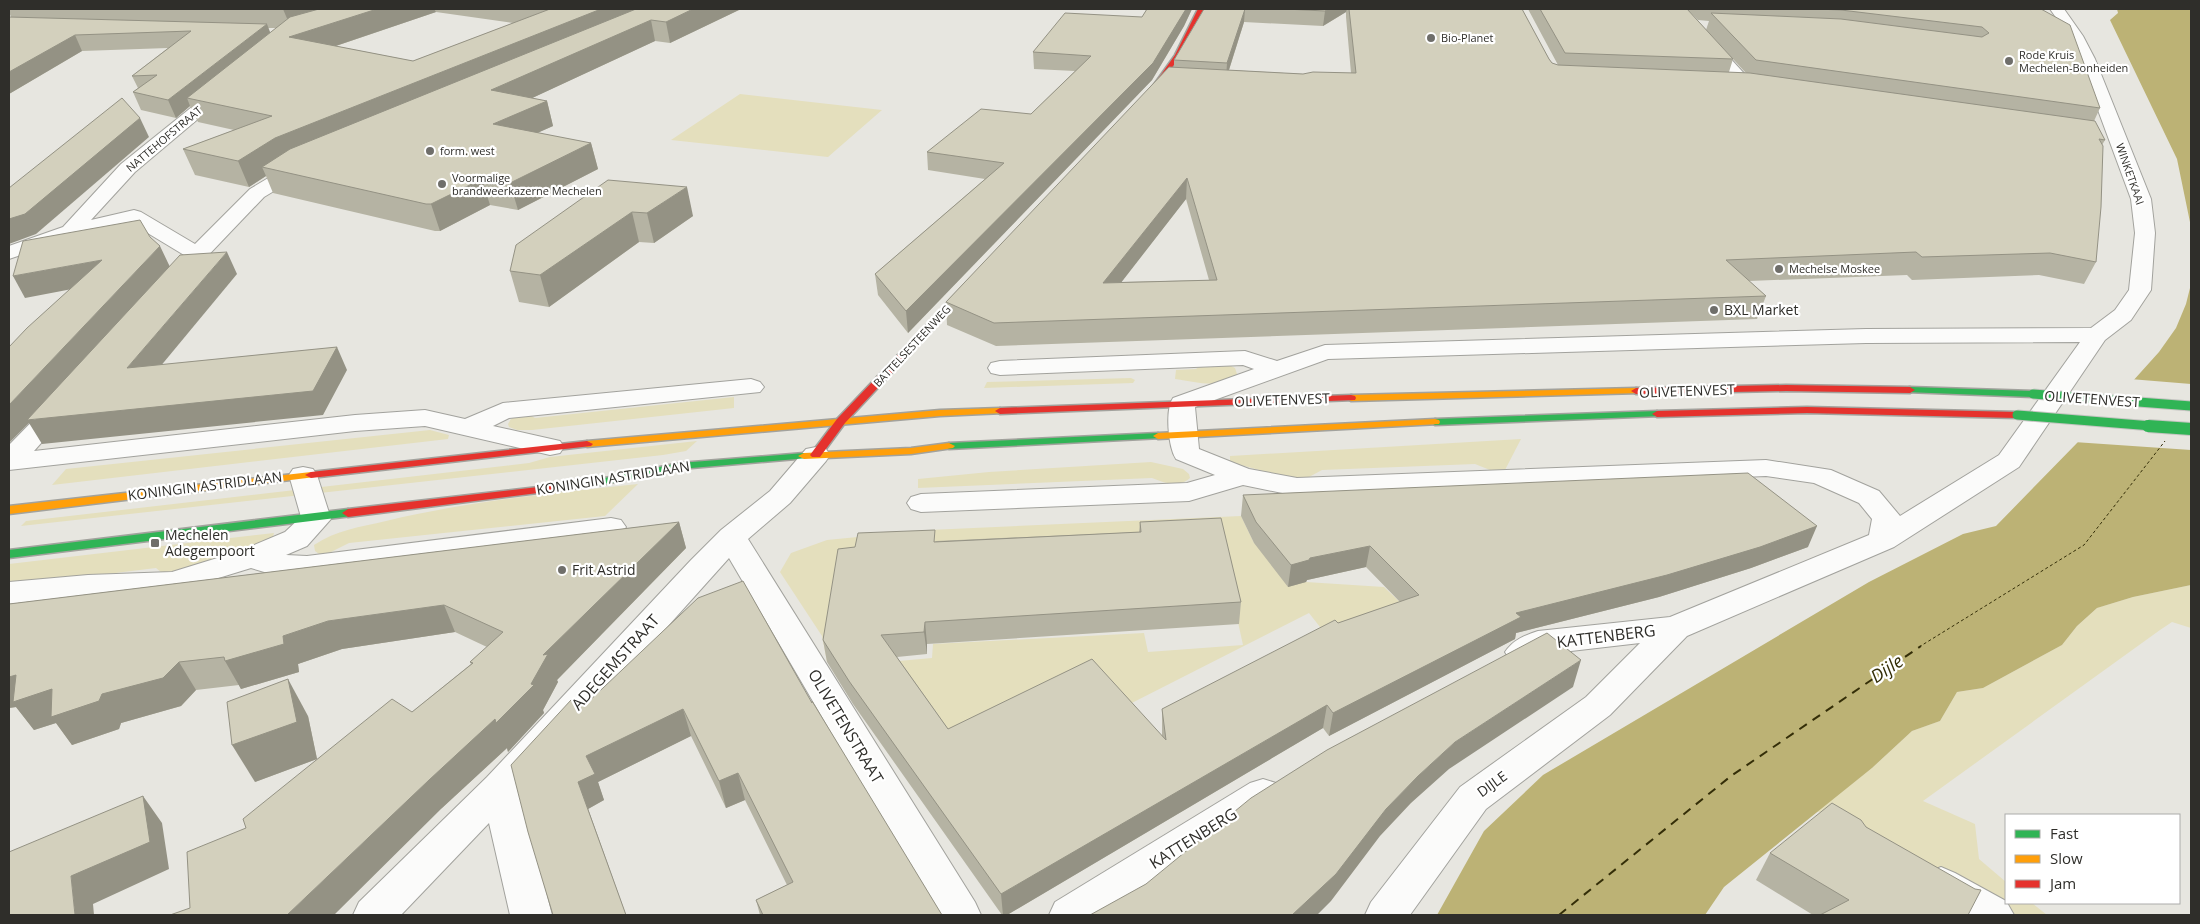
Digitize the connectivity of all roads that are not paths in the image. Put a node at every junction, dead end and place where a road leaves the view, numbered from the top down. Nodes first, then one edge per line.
1 (1201, 9) edge
2 (1678, 9) edge
3 (2057, 9) edge
4 (238, 78) edge
5 (1726, 83) edge
6 (1745, 84) junction
7 (1764, 86) edge
8 (1141, 104) edge
9 (2098, 135) edge
10 (2117, 138) junction
11 (319, 158) edge
12 (70, 231) junction
13 (9, 253) edge
14 (197, 254) junction
15 (981, 272) edge
16 (152, 301) edge
17 (2097, 334) junction
18 (1000, 368) dead end
19 (1278, 369) junction
20 (751, 387) dead end
21 (74, 390) edge
22 (1182, 403) junction
23 (2191, 406) edge
24 (940, 413) joint
25 (841, 421) junction
26 (468, 428) junction
27 (2191, 429) edge
28 (1183, 434) junction
29 (550, 448) junction
30 (911, 451) joint
31 (816, 455) junction
32 (9, 461) edge
33 (303, 475) junction
34 (1242, 476) junction
35 (920, 503) dead end
36 (9, 510) edge
37 (316, 519) junction
38 (611, 527) dead end
39 (732, 537) junction
40 (1883, 540) junction
41 (9, 554) edge
42 (251, 558) junction
43 (9, 592) edge
44 (1675, 628) junction
45 (1494, 667) edge
46 (1293, 775) edge
47 (500, 788) junction
48 (1907, 866) edge
49 (374, 915) edge
50 (531, 915) edge
51 (960, 915) edge
52 (1070, 915) edge
53 (1386, 915) edge
54 (1993, 915) edge

1 - 8 main road
2 - 6 street
3 - 10 street, WINKETKAAI
4 - 12 street, NATTEHOFSTRAAT
5 - 6 street
6 - 7 street
9 - 10 street
10 - 17 street, WINKETKAAI
11 - 14 street
12 - 13 street
12 - 14 street
14 - 16 street
15 - 25 main road, BATTELSESTEENWEG
17 - 19 street, OLIVETENVEST
17 - 40 street, DIJLE
18 - 19 street
19 - 22 street, OLIVETENVEST
20 - 26 street
21 - 32 street
22 - 23 main road, OLIVETENVEST, bridge
22 - 24 main road, OLIVETENVEST
22 - 28 street
24 - 25 main road, KONINGIN ASTRIDLAAN
25 - 29 main road, KONINGIN ASTRIDLAAN
25 - 31 main road, BATTELSESTEENWEG
26 - 29 street, KONINGIN ASTRIDLAAN
26 - 32 street, KONINGIN ASTRIDLAAN
27 - 28 main road, OLIVETENVEST, bridge
28 - 30 main road, OLIVETENVEST
28 - 34 street
29 - 33 main road, KONINGIN ASTRIDLAAN
30 - 31 main road, KONINGIN ASTRIDLAAN
31 - 37 main road, KONINGIN ASTRIDLAAN
31 - 39 street, ADEGEMSTRAAT
33 - 36 main road, KONINGIN ASTRIDLAAN
33 - 37 street
34 - 35 street
34 - 40 street
37 - 41 main road, KONINGIN ASTRIDLAAN
37 - 42 street
38 - 42 street
39 - 47 street, ADEGEMSTRAAT
39 - 51 street, OLIVETENSTRAAT
40 - 44 street, DIJLE
42 - 43 street
44 - 45 street, KATTENBERG
44 - 53 street, DIJLE
46 - 52 street, KATTENBERG
47 - 49 street, ADEGEMSTRAAT
47 - 50 street
48 - 54 street

